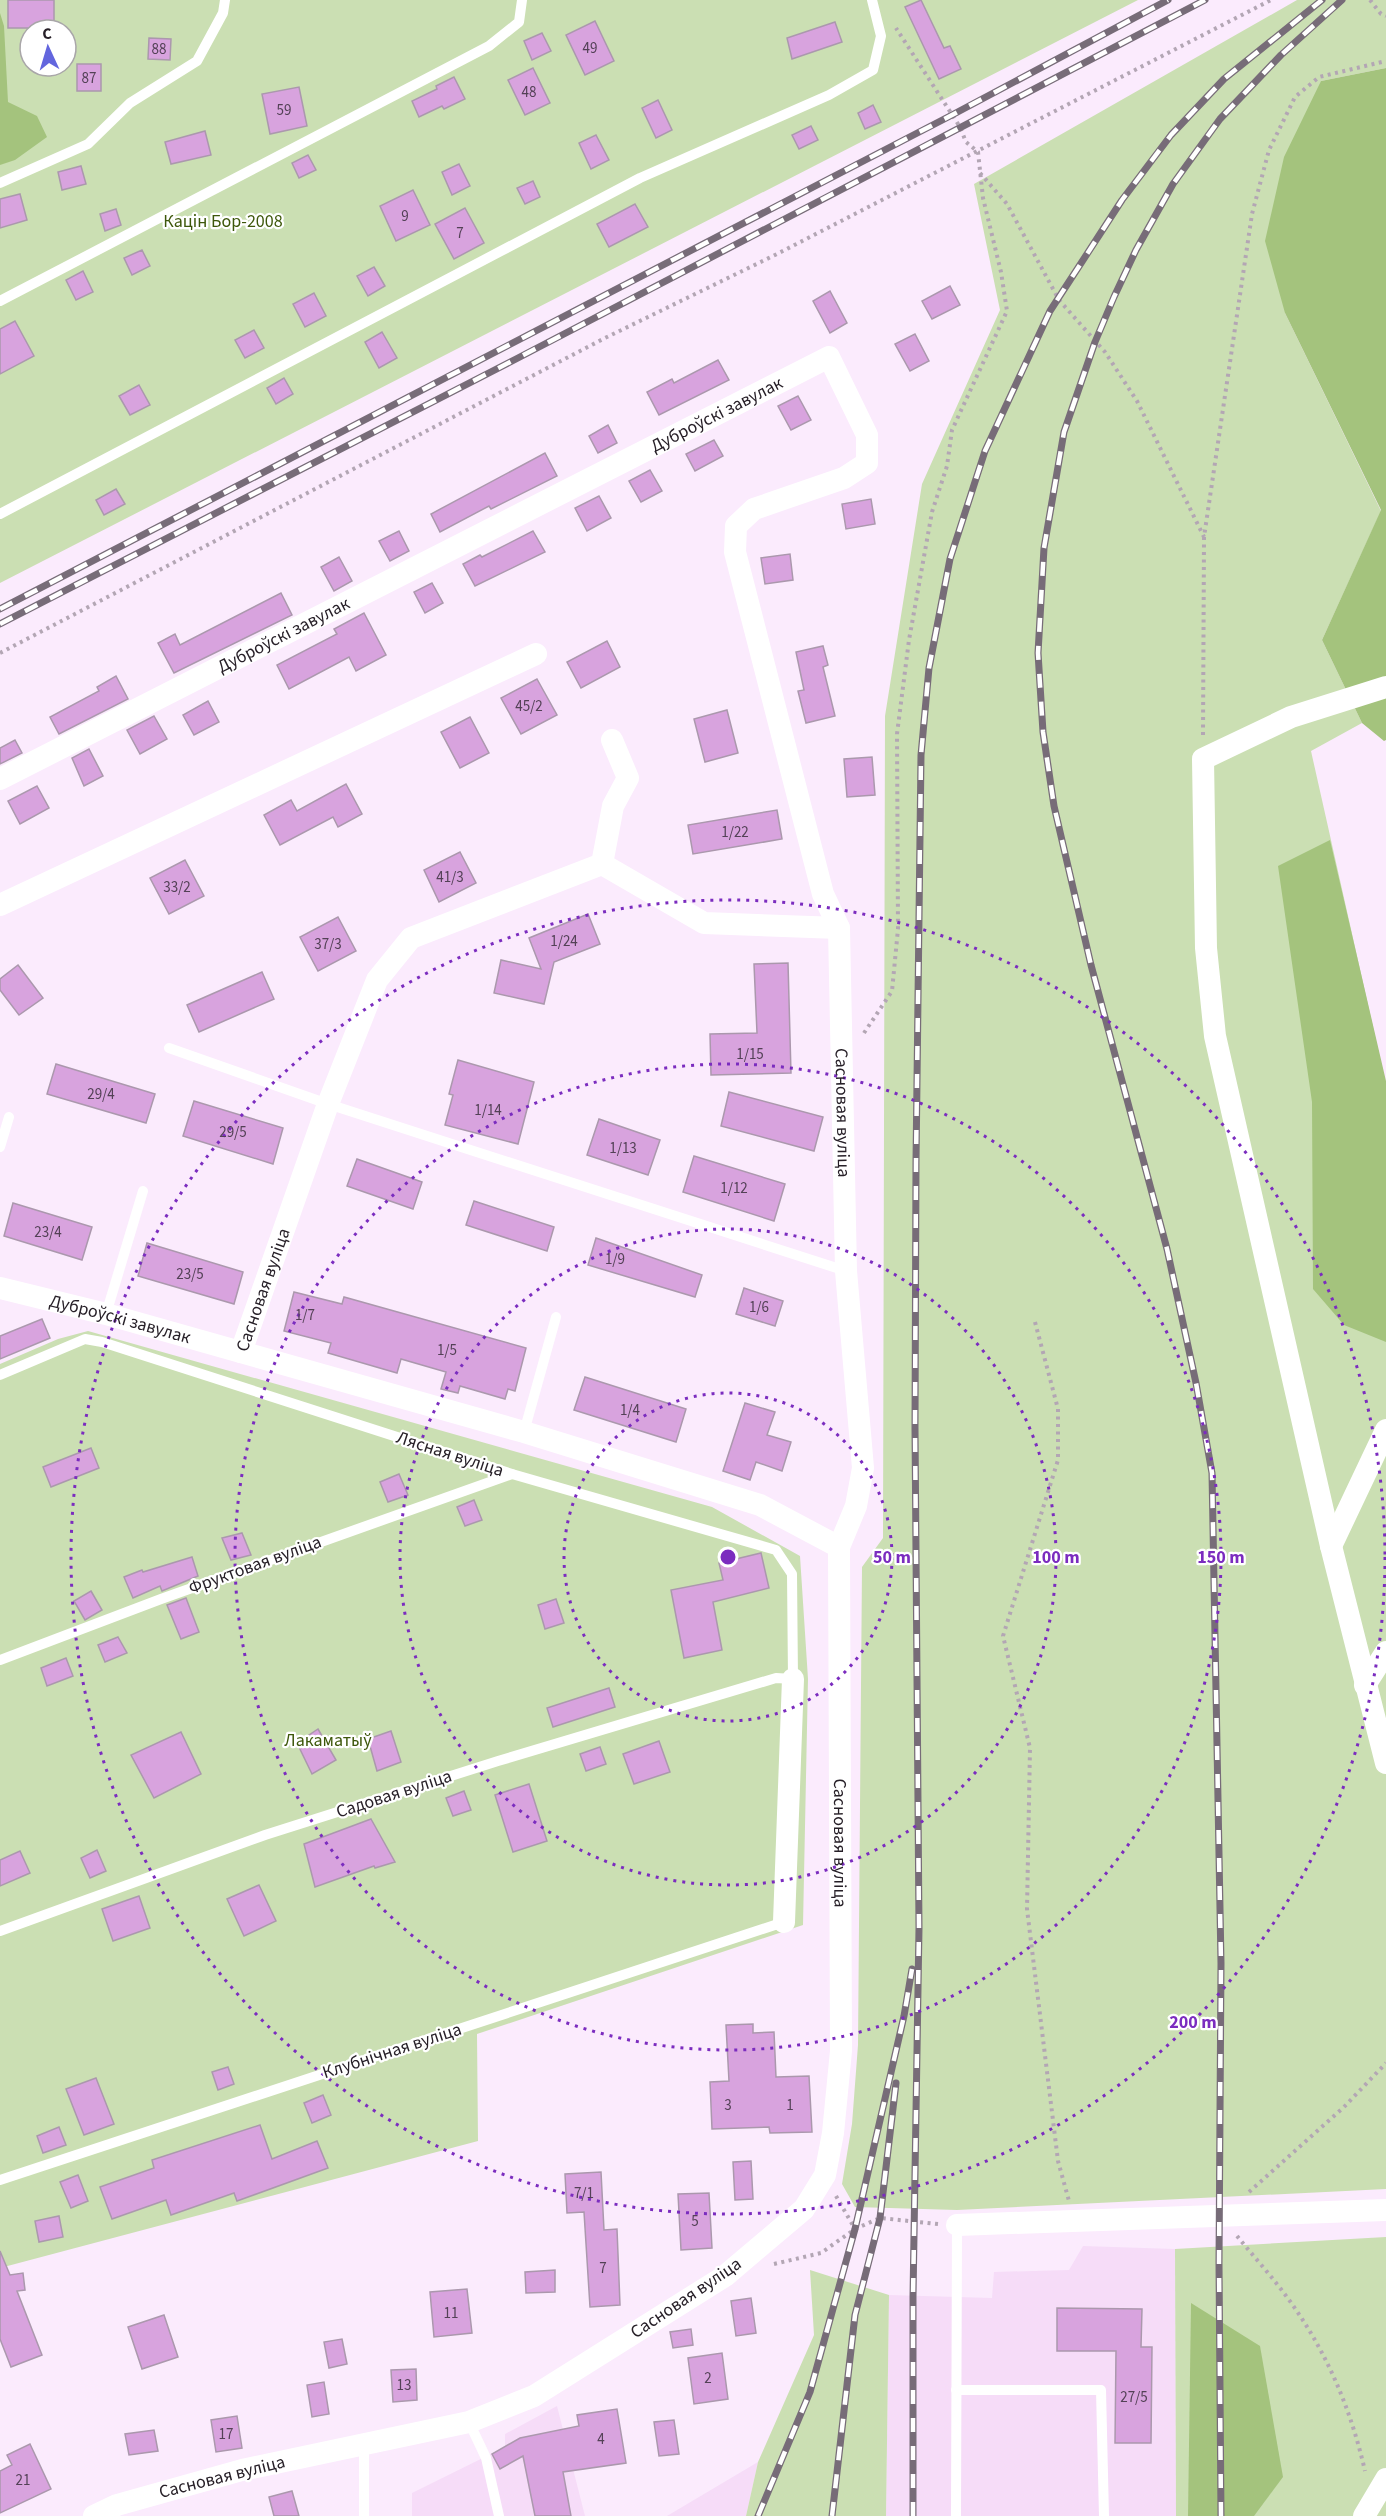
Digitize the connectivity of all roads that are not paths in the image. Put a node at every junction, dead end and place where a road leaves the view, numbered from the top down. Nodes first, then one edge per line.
1 (225, 0) edge
2 (522, 0) edge
3 (872, 0) edge
4 (0, 183) edge
5 (0, 300) edge
6 (0, 514) edge
7 (536, 654) dead end
8 (1386, 687) edge
9 (612, 740) dead end
10 (0, 779) edge
11 (602, 864) junction
12 (0, 905) edge
13 (839, 928) junction
14 (169, 1048) dead end
15 (328, 1104) junction
16 (9, 1117) dead end
17 (0, 1147) edge
18 (143, 1191) dead end
19 (846, 1271) junction
20 (0, 1288) edge
21 (106, 1314) junction
22 (556, 1317) dead end
23 (241, 1352) junction
24 (0, 1375) edge
25 (1386, 1430) edge
26 (524, 1432) junction
27 (512, 1473) junction
28 (1331, 1546) junction
29 (838, 1547) junction
30 (1386, 1652) edge
31 (0, 1660) edge
32 (794, 1679) junction
33 (1365, 1685) junction
34 (1386, 1763) edge
35 (784, 1922) joint
36 (0, 1931) edge
37 (0, 2180) edge
38 (1386, 2210) edge
39 (957, 2225) joint
40 (956, 2390) junction
41 (469, 2421) junction
42 (364, 2444) junction
43 (1386, 2479) edge
44 (1367, 2508) edge
45 (94, 2516) edge
46 (364, 2516) edge
47 (499, 2516) edge
48 (956, 2516) edge
49 (1104, 2516) edge

1 - 4 lane
2 - 5 lane
3 - 6 lane
7 - 12 street
8 - 28 street
9 - 11 street
10 - 13 street, Дуброўскі завулак
11 - 13 street
11 - 15 street, Сасновая вуліца
13 - 19 street, Сасновая вуліца
14 - 15 lane
15 - 19 lane
15 - 23 street, Сасновая вуліца
16 - 17 lane
18 - 21 lane
19 - 29 street, Сасновая вуліца
20 - 21 street, Дуброўскі завулак
21 - 23 street, Дуброўскі завулак
22 - 26 lane
23 - 26 street, Сасновая вуліца
24 - 27 lane, Лясная вуліца
25 - 28 street
26 - 29 street, Сасновая вуліца
27 - 31 lane, Фруктовая вуліца
27 - 32 lane, Лясная вуліца
28 - 33 street
29 - 41 street, Сасновая вуліца
30 - 33 street
32 - 35 street
32 - 36 lane, Садовая вуліца
33 - 34 street
35 - 37 lane, Клубнічная вуліца
38 - 39 street
39 - 40 lane
40 - 48 lane
40 - 49 lane
41 - 42 street, Сасновая вуліца
41 - 47 lane
42 - 45 street, Сасновая вуліца
42 - 46 lane
43 - 44 street

